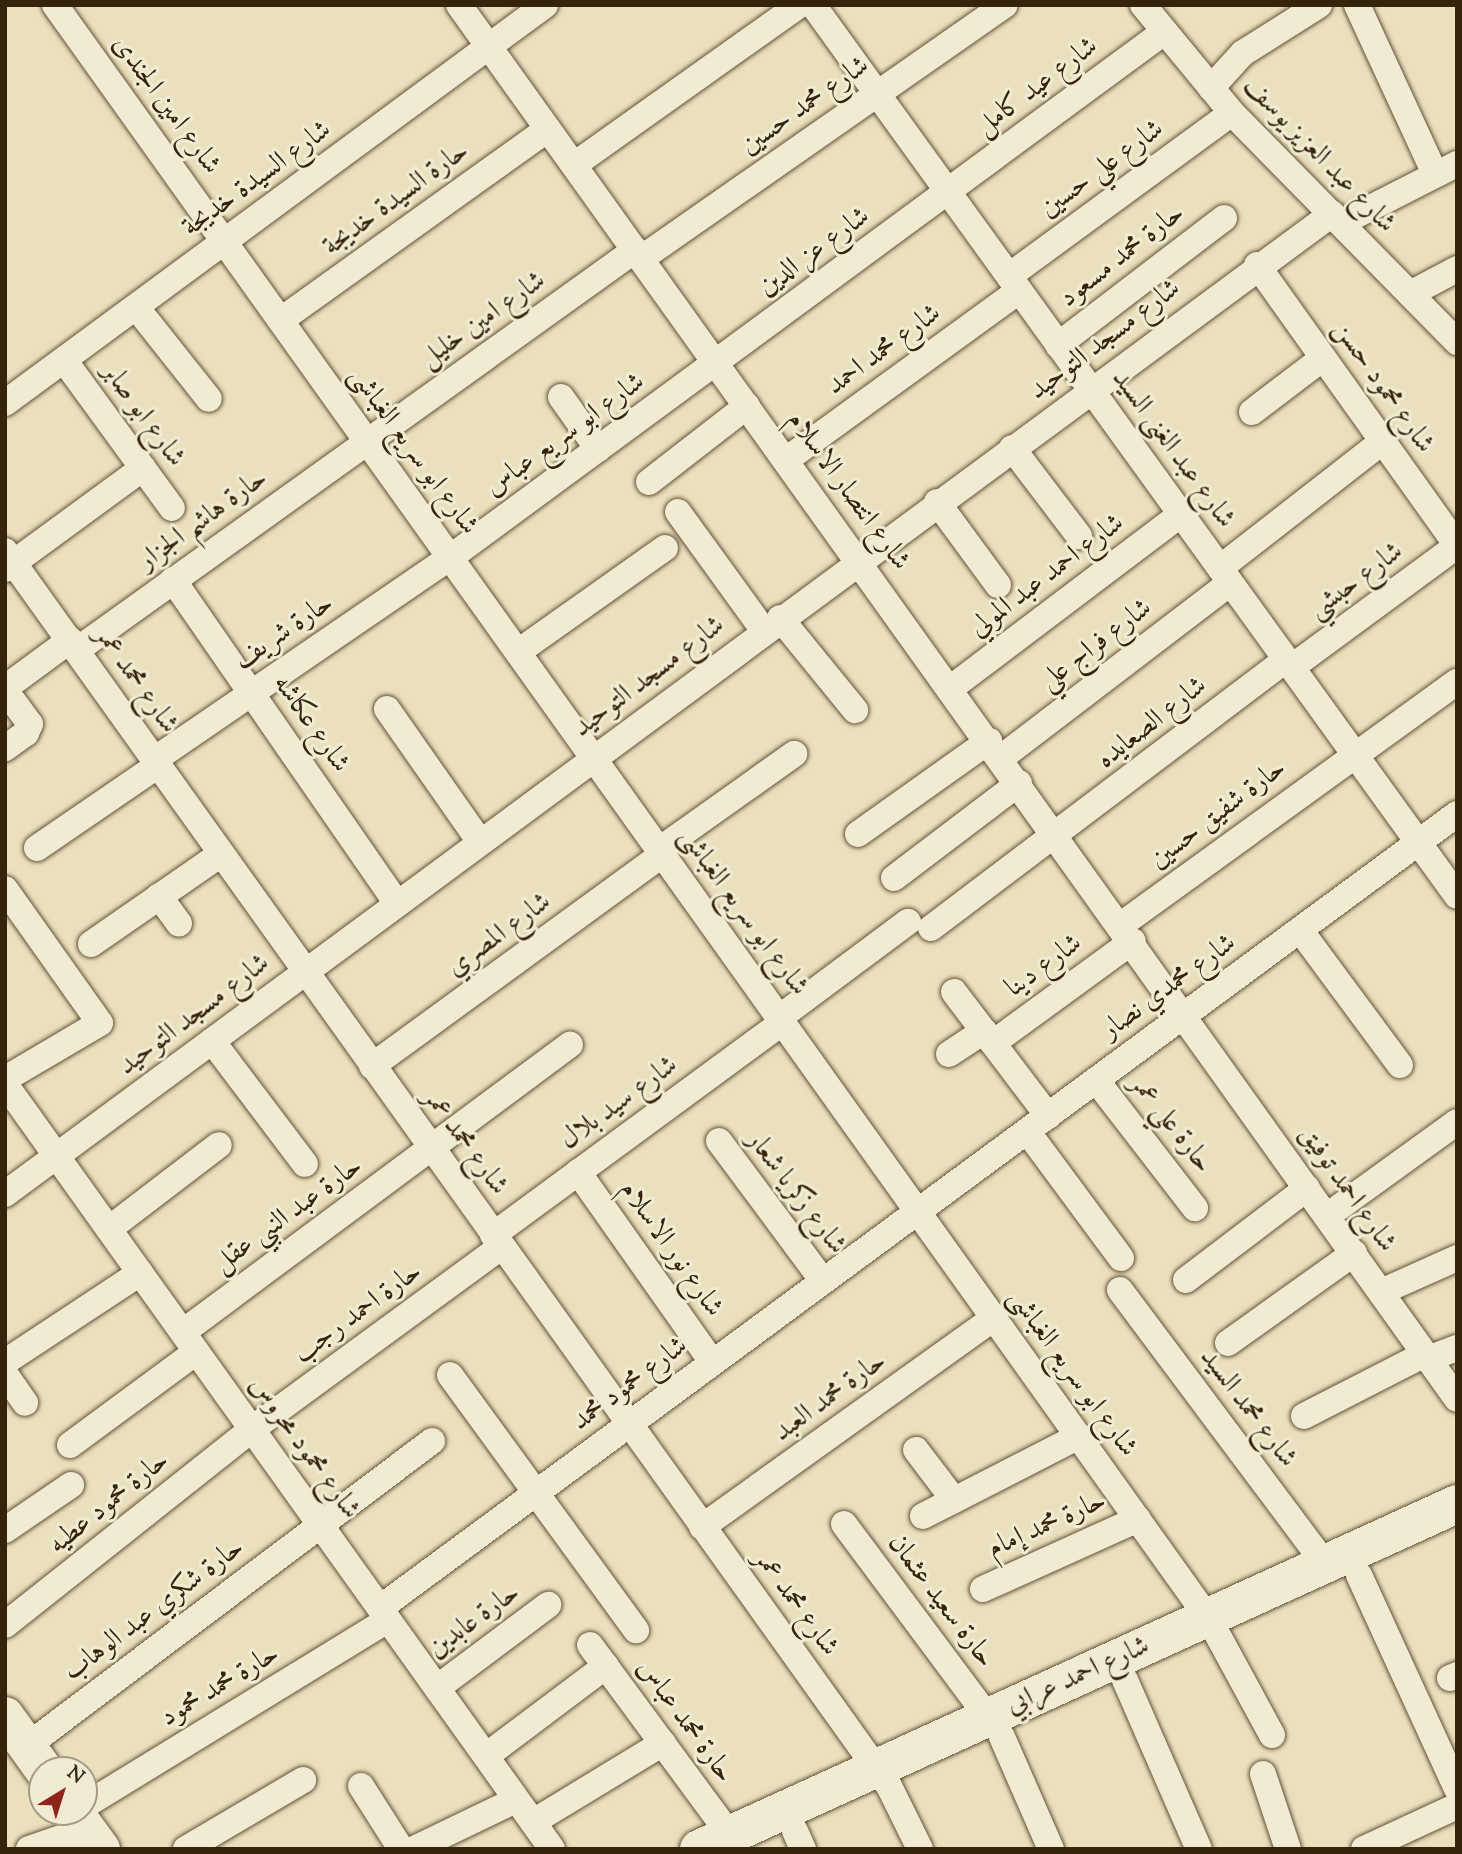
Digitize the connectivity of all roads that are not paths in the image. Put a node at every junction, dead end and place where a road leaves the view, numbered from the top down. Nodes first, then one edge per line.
1 (459, 5) edge
2 (545, 5) edge
3 (799, 5) edge
4 (813, 5) edge
5 (1004, 5) edge
6 (1143, 5) edge
7 (1319, 5) edge
8 (1357, 5) edge
9 (66, 9) edge
10 (1164, 32) junction
11 (489, 47) junction
12 (1211, 88) junction
13 (877, 94) junction
14 (1232, 113) junction
15 (548, 129) junction
16 (574, 165) junction
17 (1446, 169) edge
18 (949, 193) junction
19 (1224, 218) dead end
20 (1336, 218) junction
21 (225, 242) junction
22 (639, 254) junction
23 (1258, 265) junction
24 (1457, 269) edge
25 (1014, 284) junction
26 (1410, 294) junction
27 (136, 307) junction
28 (281, 320) junction
29 (1457, 342) edge
30 (1058, 345) junction
31 (1323, 358) junction
32 (64, 360) junction
33 (716, 363) junction
34 (1091, 390) junction
35 (561, 397) dead end
36 (209, 399) dead end
37 (5, 403) edge
38 (747, 406) junction
39 (1252, 412) dead end
40 (367, 441) junction
41 (1383, 441) junction
42 (1012, 448) junction
43 (598, 449) junction
44 (786, 460) junction
45 (143, 468) junction
46 (649, 482) dead end
47 (937, 502) junction
48 (172, 508) dead end
49 (678, 512) dead end
50 (1181, 514) junction
51 (1079, 536) dead end
52 (1457, 545) edge
53 (665, 548) dead end
54 (450, 557) junction
55 (859, 560) junction
56 (8, 561) edge
57 (1225, 575) junction
58 (173, 580) junction
59 (998, 585) dead end
60 (772, 624) junction
61 (73, 645) junction
62 (518, 652) junction
63 (1289, 664) junction
64 (1457, 682) edge
65 (951, 688) junction
66 (5, 689) edge
67 (251, 693) junction
68 (387, 709) dead end
69 (855, 710) dead end
70 (5, 748) edge
71 (995, 750) junction
72 (1353, 753) junction
73 (794, 754) dead end
74 (594, 758) junction
75 (156, 762) junction
76 (1019, 783) junction
77 (1457, 814) edge
78 (858, 835) dead end
79 (1057, 836) junction
80 (480, 842) junction
81 (1418, 843) junction
82 (37, 848) dead end
83 (661, 852) junction
84 (220, 854) junction
85 (894, 878) dead end
86 (159, 896) junction
87 (1457, 896) edge
88 (8, 898) edge
89 (397, 904) junction
90 (179, 924) dead end
91 (919, 925) joint
92 (1300, 930) junction
93 (1127, 933) junction
94 (91, 944) dead end
95 (304, 972) junction
96 (954, 992) dead end
97 (1185, 1014) junction
98 (781, 1020) junction
99 (988, 1037) junction
100 (212, 1041) junction
101 (570, 1045) dead end
102 (949, 1054) dead end
103 (1400, 1065) dead end
104 (372, 1066) junction
105 (1096, 1080) junction
106 (8, 1092) edge
107 (1457, 1122) edge
108 (1037, 1123) junction
109 (719, 1141) dead end
110 (219, 1145) dead end
111 (431, 1149) junction
112 (57, 1156) junction
113 (305, 1164) dead end
114 (578, 1172) junction
115 (1307, 1188) junction
116 (5, 1194) edge
117 (1195, 1208) dead end
118 (918, 1211) junction
119 (1327, 1216) junction
120 (109, 1230) junction
121 (497, 1241) junction
122 (1354, 1254) junction
123 (1121, 1258) dead end
124 (1457, 1258) edge
125 (140, 1272) junction
126 (1186, 1280) dead end
127 (823, 1281) junction
128 (1120, 1290) dead end
129 (1381, 1292) junction
130 (994, 1318) junction
131 (189, 1342) junction
132 (1228, 1343) dead end
133 (1457, 1348) edge
134 (1426, 1356) junction
135 (5, 1362) edge
136 (712, 1362) junction
137 (5, 1374) edge
138 (450, 1375) dead end
139 (1457, 1399) edge
140 (25, 1403) dead end
141 (1304, 1416) dead end
142 (629, 1424) junction
143 (252, 1429) junction
144 (1079, 1436) junction
145 (432, 1441) dead end
146 (70, 1445) dead end
147 (916, 1450) dead end
148 (71, 1485) dead end
149 (536, 1494) junction
150 (954, 1500) junction
151 (1457, 1504) edge
152 (923, 1516) dead end
153 (1138, 1519) junction
154 (319, 1523) junction
155 (844, 1524) dead end
156 (702, 1527) junction
157 (5, 1530) edge
158 (1457, 1531) edge
159 (1342, 1569) junction
160 (983, 1589) dead end
161 (548, 1605) dead end
162 (384, 1614) junction
163 (5, 1625) edge
164 (1214, 1628) junction
165 (636, 1630) dead end
166 (590, 1644) dead end
167 (606, 1666) junction
168 (1125, 1680) junction
169 (437, 1688) junction
170 (5, 1716) edge
171 (994, 1726) junction
172 (1272, 1735) dead end
173 (663, 1743) junction
174 (35, 1756) edge
175 (38, 1756) edge
176 (485, 1756) junction
177 (1264, 1774) dead end
178 (883, 1777) junction
179 (303, 1780) dead end
180 (361, 1786) dead end
181 (1457, 1789) edge
182 (516, 1800) junction
183 (1457, 1806) edge
184 (98, 1816) edge
185 (533, 1822) junction
186 (82, 1826) edge
187 (799, 1840) edge
188 (728, 1844) edge
189 (29, 1849) edge
190 (186, 1849) edge
191 (401, 1849) edge
192 (414, 1849) edge
193 (552, 1849) edge
194 (920, 1849) edge
195 (1051, 1849) edge
196 (1199, 1849) edge
197 (1288, 1849) edge
198 (1364, 1849) edge

1 - 11 street, شارع انتصار الاسلام
2 - 11 street, شارع السيدة خديجة
3 - 16 street
4 - 13 street, شارع عبد الغنى السيد
5 - 13 street, شارع محمد حسين
6 - 10 street, شارع عبد العزيز يوسف
7 - 12 street
8 - 17 street
9 - 21 street, شارع امين الجندى
10 - 12 street, شارع عبد العزيز يوسف
10 - 18 street, شارع عيد كامل
11 - 15 street, شارع انتصار الاسلام
11 - 21 street, شارع السيدة خديجة
12 - 14 street, شارع عبد العزيز يوسف
13 - 18 street, شارع عبد الغنى السيد
13 - 22 street, شارع محمد حسين
14 - 20 street, شارع عبد العزيز يوسف
14 - 25 street, شارع علي حسين
15 - 16 street, شارع انتصار الاسلام
15 - 28 street, حارة السيدة خديجة
16 - 22 street, شارع انتصار الاسلام
17 - 20 street, شارع مسجد التوحيد
18 - 25 street, شارع عبد الغنى السيد
18 - 33 street, شارع عز الدين
19 - 30 street, حارة محمد مسعود
20 - 23 street, شارع مسجد التوحيد
20 - 26 street, شارع عبد العزيز يوسف
21 - 27 street, شارع السيدة خديجة
21 - 28 street, شارع ابو سريع الغباشى
22 - 33 street, شارع انتصار الاسلام
22 - 40 street, شارع امين خليل
23 - 31 street, شارع محمود حسن
23 - 34 street, شارع مسجد التوحيد
24 - 26 street
25 - 30 street, شارع عبد الغنى السيد
25 - 44 street, شارع محمد احمد
26 - 29 street, شارع عبد العزيز يوسف
27 - 32 street, شارع السيدة خديجة
27 - 36 street
28 - 40 street, شارع ابو سريع الغباشى
30 - 34 street, شارع عبد الغنى السيد
31 - 39 street
31 - 41 street, شارع محمود حسن
32 - 37 street, شارع السيدة خديجة
32 - 45 street, شارع ابو صابر
33 - 38 street, شارع انتصار الاسلام
33 - 43 street, شارع ابو سريع عباس
34 - 42 street, شارع مسجد التوحيد
34 - 50 street, شارع عبد الغنى السيد
35 - 43 street
38 - 44 street, شارع انتصار الاسلام
38 - 46 street
40 - 54 street, شارع ابو سريع الغباشى
40 - 58 street, حارة هاشم الجزار
41 - 52 street, شارع محمود حسن
41 - 57 street, شارع فراج علي
42 - 47 street, شارع مسجد التوحيد
42 - 51 street
43 - 54 street, شارع ابو سريع عباس
44 - 55 street, شارع انتصار الاسلام
45 - 48 street, شارع ابو صابر
45 - 56 street
47 - 55 street, شارع مسجد التوحيد
47 - 59 street
49 - 60 street
50 - 57 street, شارع عبد الغنى السيد
50 - 65 street, شارع احمد عبد المولي
52 - 63 street, شارع حبشي
53 - 62 street
54 - 62 street, شارع ابو سريع الغباشى
54 - 67 street, حارة شريف
55 - 60 street, شارع مسجد التوحيد
55 - 65 street, شارع انتصار الاسلام
56 - 61 street, شارع محمد عمر
57 - 63 street, شارع عبد الغنى السيد
57 - 71 street, شارع فراج علي
58 - 61 street, حارة هاشم الجزار
58 - 67 street, شارع عكاشه
60 - 69 street
60 - 74 street, شارع مسجد التوحيد
61 - 66 street, حارة هاشم الجزار
61 - 75 street, شارع محمد عمر
62 - 74 street, شارع ابو سريع الغباشى
63 - 72 street, شارع عبد الغنى السيد
63 - 79 street, شارع الصعايده
64 - 72 street, حارة شفيق حسين
65 - 71 street, شارع انتصار الاسلام
66 - 70 street
67 - 75 street, حارة شريف
67 - 89 street, شارع عكاشه
68 - 80 street
71 - 76 street, شارع انتصار الاسلام
71 - 78 street, شارع فراج علي
72 - 81 street, شارع عبد الغنى السيد
72 - 93 street, حارة شفيق حسين
73 - 83 street, شارع المصري
74 - 80 street, شارع مسجد التوحيد
74 - 83 street, شارع ابو سريع الغباشى
75 - 82 street, حارة شريف
75 - 84 street, شارع محمد عمر
76 - 79 street, شارع انتصار الاسلام
76 - 85 street
77 - 81 street, شارع محمدي نصار
79 - 91 street, شارع الصعايده
79 - 93 street, شارع انتصار الاسلام
80 - 89 street, شارع مسجد التوحيد
81 - 87 street, شارع عبد الغنى السيد
81 - 92 street, شارع محمدي نصار
83 - 98 street, شارع ابو سريع الغباشى
83 - 104 street, شارع المصري
84 - 86 street
84 - 95 street, شارع محمد عمر
86 - 90 street
86 - 94 street
88 - 106 street
89 - 95 street, شارع مسجد التوحيد
91 - 98 street, شارع سيد بلال
92 - 97 street, شارع محمدي نصار
92 - 103 street
93 - 97 street, شارع انتصار الاسلام
93 - 99 street, شارع دينا
95 - 100 street, شارع مسجد التوحيد
95 - 104 street, شارع محمد عمر
96 - 99 street
97 - 105 street, شارع محمدي نصار
97 - 115 street, شارع احمد توفيق
98 - 114 street, شارع سيد بلال
98 - 118 street, شارع ابو سريع الغباشى
99 - 102 street, شارع دينا
99 - 108 street
100 - 112 street, شارع مسجد التوحيد
100 - 113 street
101 - 111 street, حارة عبد النبي عقل
104 - 111 street, شارع محمد عمر
105 - 108 street, شارع محمدي نصار
105 - 117 street, حارة علي عمر
106 - 112 street, شارع محمود محروس
107 - 119 street
108 - 118 street, شارع محمدي نصار
108 - 123 street
109 - 127 street, شارع زكريا شعار
110 - 120 street
111 - 121 street, شارع محمد عمر
111 - 131 street, حارة عبد النبي عقل
112 - 116 street, شارع مسجد التوحيد
112 - 120 street, شارع محمود محروس
114 - 121 street, شارع سيد بلال
114 - 136 street, شارع نور الاسلام
115 - 119 street, شارع احمد توفيق
115 - 126 street
118 - 127 street, شارع محمود محمد
118 - 130 street, شارع ابو سريع الغباشى
119 - 122 street, شارع احمد توفيق
120 - 125 street, شارع محمود محروس
121 - 142 street, شارع محمد عمر
121 - 143 street, حارة احمد رجب
122 - 129 street, شارع احمد توفيق
122 - 132 street
124 - 129 street
125 - 131 street, شارع محمود محروس
125 - 135 street
127 - 136 street, شارع محمود محمد
128 - 159 street, شارع محمد السيد
129 - 134 street, شارع احمد توفيق
130 - 144 street, شارع ابو سريع الغباشى
130 - 156 street, حارة محمد العبد
131 - 143 street, شارع محمود محروس
131 - 146 street, حارة عبد النبي عقل
133 - 134 street
134 - 139 street, شارع احمد توفيق
134 - 141 street
136 - 142 street, شارع محمود محمد
137 - 140 street
138 - 149 street
142 - 149 street, شارع محمود محمد
142 - 156 street, شارع محمد عمر
143 - 154 street, شارع محمود محروس
143 - 163 street, حارة محمود عطيه
144 - 150 street
144 - 153 street, شارع ابو سريع الغباشى
145 - 154 street, حارة شكري عبد الوهاب
147 - 150 street
148 - 157 street
149 - 162 street, شارع محمود محمد
149 - 165 street
150 - 152 street
151 - 159 street, شارع احمد عرابي
153 - 160 street, حارة محمد إمام
153 - 164 street, شارع ابو سريع الغباشى
154 - 162 street, شارع محمود محروس
154 - 175 street, حارة شكري عبد الوهاب
155 - 171 street, حارة سعيد عثمان
156 - 178 street, شارع محمد عمر
158 - 159 street, شارع احمد عرابي
159 - 164 street, شارع احمد عرابي
159 - 181 street, شارع محمد السيد
161 - 169 street, حارة عابدين
162 - 169 street, شارع محمود محروس
162 - 184 street, حارة محمد محمود
164 - 168 street, شارع احمد عرابي
164 - 171 street, شارع احمد عرابي
164 - 172 street, شارع ابو سريع الغباشى
166 - 167 street, حارة محمد عباس
167 - 173 street, حارة محمد عباس
167 - 176 street
168 - 171 street, شارع احمد عرابي
168 - 196 street
169 - 176 street, شارع محمود محروس
170 - 174 street
171 - 178 street, شارع احمد عرابي
171 - 195 street, حارة سعيد عثمان
173 - 185 street
173 - 188 street, حارة محمد عباس
176 - 182 street, شارع محمود محروس
177 - 197 street
178 - 187 street, شارع احمد عرابي
178 - 188 street, شارع احمد عرابي
178 - 194 street, شارع محمد عمر
179 - 190 street
180 - 191 street
182 - 185 street, شارع محمود محروس
182 - 192 street
183 - 198 street
185 - 193 street, شارع محمود محروس
186 - 189 street, حارة محمد محمود
187 - 188 street, شارع احمد عرابي

